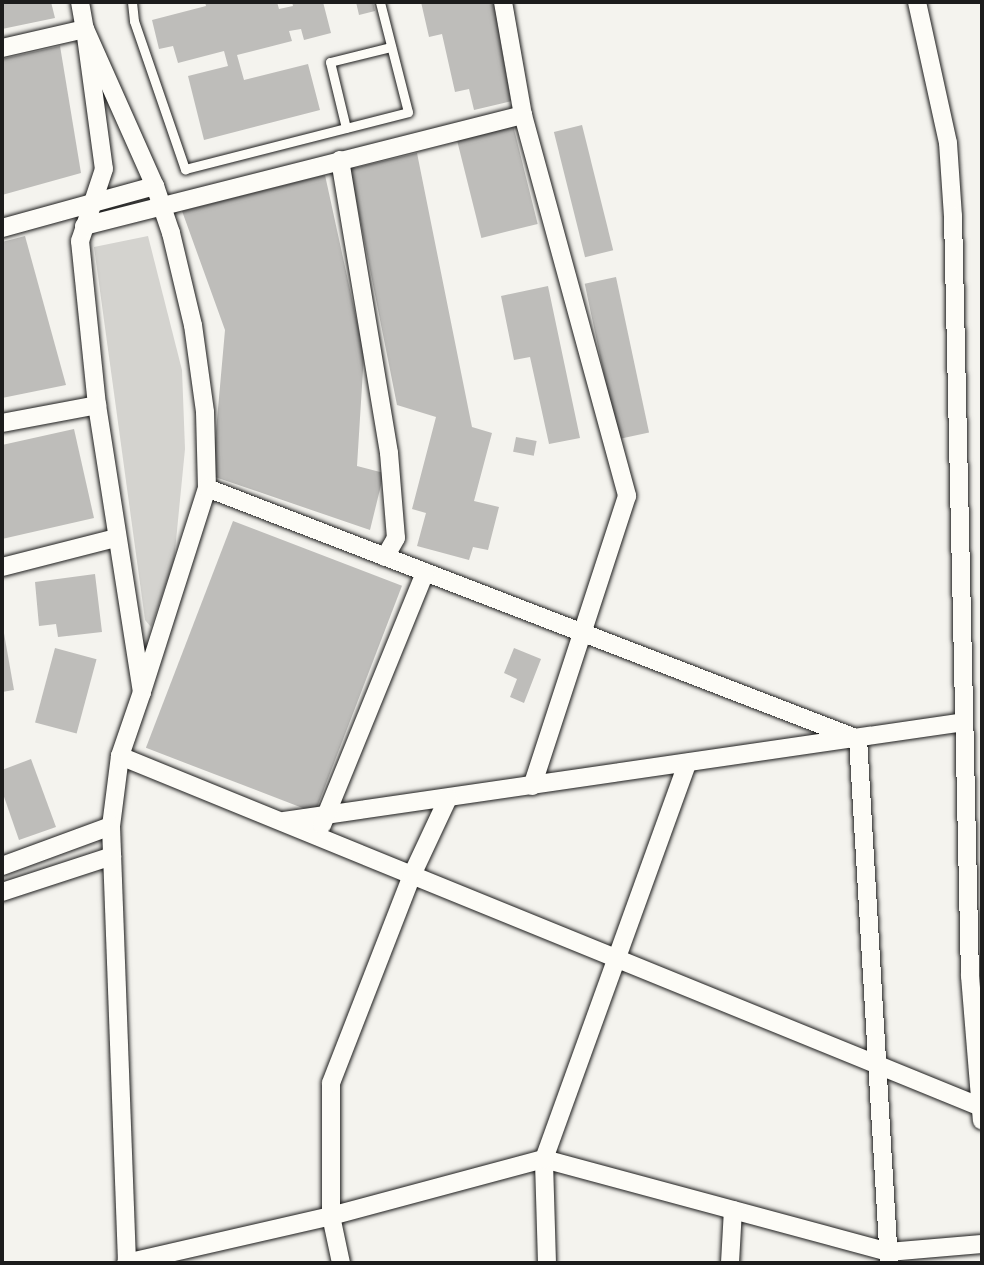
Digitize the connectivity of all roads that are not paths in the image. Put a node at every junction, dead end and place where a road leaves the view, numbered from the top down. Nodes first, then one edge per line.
1 (80, 2) edge
2 (132, 2) edge
3 (380, 2) edge
4 (503, 2) edge
5 (917, 2) edge
6 (85, 29) junction
7 (391, 47) junction
8 (2, 48) edge
9 (523, 114) junction
10 (346, 128) junction
11 (340, 160) junction
12 (155, 186) junction
13 (90, 205) junction
14 (162, 206) junction
15 (84, 226) junction
16 (2, 228) edge
17 (97, 405) junction
18 (2, 423) edge
19 (206, 488) junction
20 (116, 538) junction
21 (386, 557) junction
22 (2, 567) edge
23 (425, 572) junction
24 (584, 634) junction
25 (142, 692) junction
26 (964, 722) junction
27 (858, 739) junction
28 (120, 756) junction
29 (687, 763) junction
30 (531, 786) junction
31 (448, 798) junction
32 (325, 816) junction
33 (280, 821) junction
34 (111, 826) junction
35 (318, 836) junction
36 (112, 856) junction
37 (2, 866) edge
38 (412, 875) junction
39 (2, 892) edge
40 (615, 958) junction
41 (878, 1065) junction
42 (982, 1114) edge
43 (544, 1159) junction
44 (733, 1210) junction
45 (331, 1216) junction
46 (982, 1244) edge
47 (888, 1258) edge
48 (127, 1263) edge
49 (341, 1263) edge
50 (547, 1263) edge
51 (730, 1263) edge

1 - 6 street
2 - 10 lane
3 - 7 lane
4 - 9 street
5 - 26 street
6 - 8 street
6 - 12 street
6 - 13 street
7 - 10 lane
7 - 10 lane
9 - 11 street
9 - 24 street
11 - 14 street
11 - 21 street
12 - 13 street
12 - 14 street
13 - 15 street
13 - 16 street
14 - 15 street
14 - 19 street
15 - 17 street
17 - 18 street
17 - 20 street
19 - 21 street
19 - 25 street
20 - 22 street
20 - 25 street
21 - 23 street
23 - 24 street
23 - 32 street
24 - 27 street
24 - 30 street
25 - 28 street
26 - 27 street
26 - 42 street
27 - 29 street
27 - 41 street
28 - 33 street
28 - 34 street
29 - 30 street
29 - 40 street
30 - 31 street
31 - 32 street
31 - 38 street
32 - 33 street
32 - 35 street
33 - 35 street
34 - 36 street
34 - 37 street
35 - 38 street
36 - 39 street
36 - 48 street
38 - 40 street
38 - 45 street
40 - 41 street
40 - 43 street
41 - 42 street
41 - 47 street
43 - 44 street
43 - 45 street
43 - 50 street
44 - 47 street
44 - 51 street
45 - 48 street
45 - 49 street
46 - 47 street

